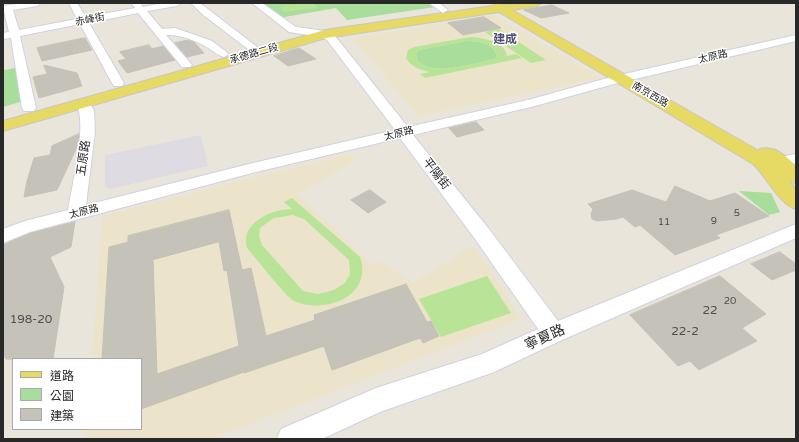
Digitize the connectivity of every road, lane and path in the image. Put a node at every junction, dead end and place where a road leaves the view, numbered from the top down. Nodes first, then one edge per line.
1 (37, 3) edge
2 (73, 3) edge
3 (177, 3) edge
4 (195, 3) edge
5 (256, 3) edge
6 (537, 3) edge
7 (498, 5) edge
8 (138, 6) edge
9 (438, 6) edge
10 (6, 8) edge
11 (83, 21) junction
12 (307, 31) junction
13 (160, 32) junction
14 (16, 34) junction
15 (325, 34) junction
16 (3, 36) edge
17 (796, 38) edge
18 (252, 46) junction
19 (224, 54) junction
20 (186, 65) junction
21 (626, 78) junction
22 (118, 83) junction
23 (83, 104) junction
24 (29, 108) junction
25 (3, 115) edge
26 (3, 126) edge
27 (403, 133) junction
28 (788, 160) edge
29 (796, 177) edge
30 (796, 202) edge
31 (76, 214) junction
32 (796, 231) edge
33 (3, 236) edge
34 (554, 334) junction
35 (291, 439) edge

1 - 10 street
2 - 11 street
3 - 8 street, 赤峰街
4 - 18 street
5 - 12 street
6 - 7 main road
7 - 9 main road, 承德路二段
7 - 15 main road, 承德路二段
7 - 21 main road, 南京西路
8 - 11 street, 赤峰街
8 - 13 street
9 - 12 main road, 承德路二段
10 - 14 street
11 - 14 street, 赤峰街
11 - 22 street
12 - 15 street
12 - 18 main road, 承德路二段
13 - 19 street
13 - 20 street
14 - 16 street, 赤峰街
14 - 24 street
15 - 23 main road, 承德路二段
15 - 27 street, 平陽街
17 - 21 street, 太原路
18 - 19 main road, 承德路二段
19 - 20 main road, 承德路二段
20 - 22 main road, 承德路二段
21 - 27 street, 太原路
21 - 28 main road, 南京西路
21 - 30 main road, 南京西路
22 - 24 main road, 承德路二段
23 - 26 main road, 承德路二段
23 - 31 street, 五原路
24 - 25 main road, 承德路二段
27 - 31 street, 太原路
27 - 34 street, 平陽街
28 - 29 main road, 南京西路
31 - 33 street, 太原路
32 - 34 street, 寧夏路
34 - 35 street, 寧夏路

